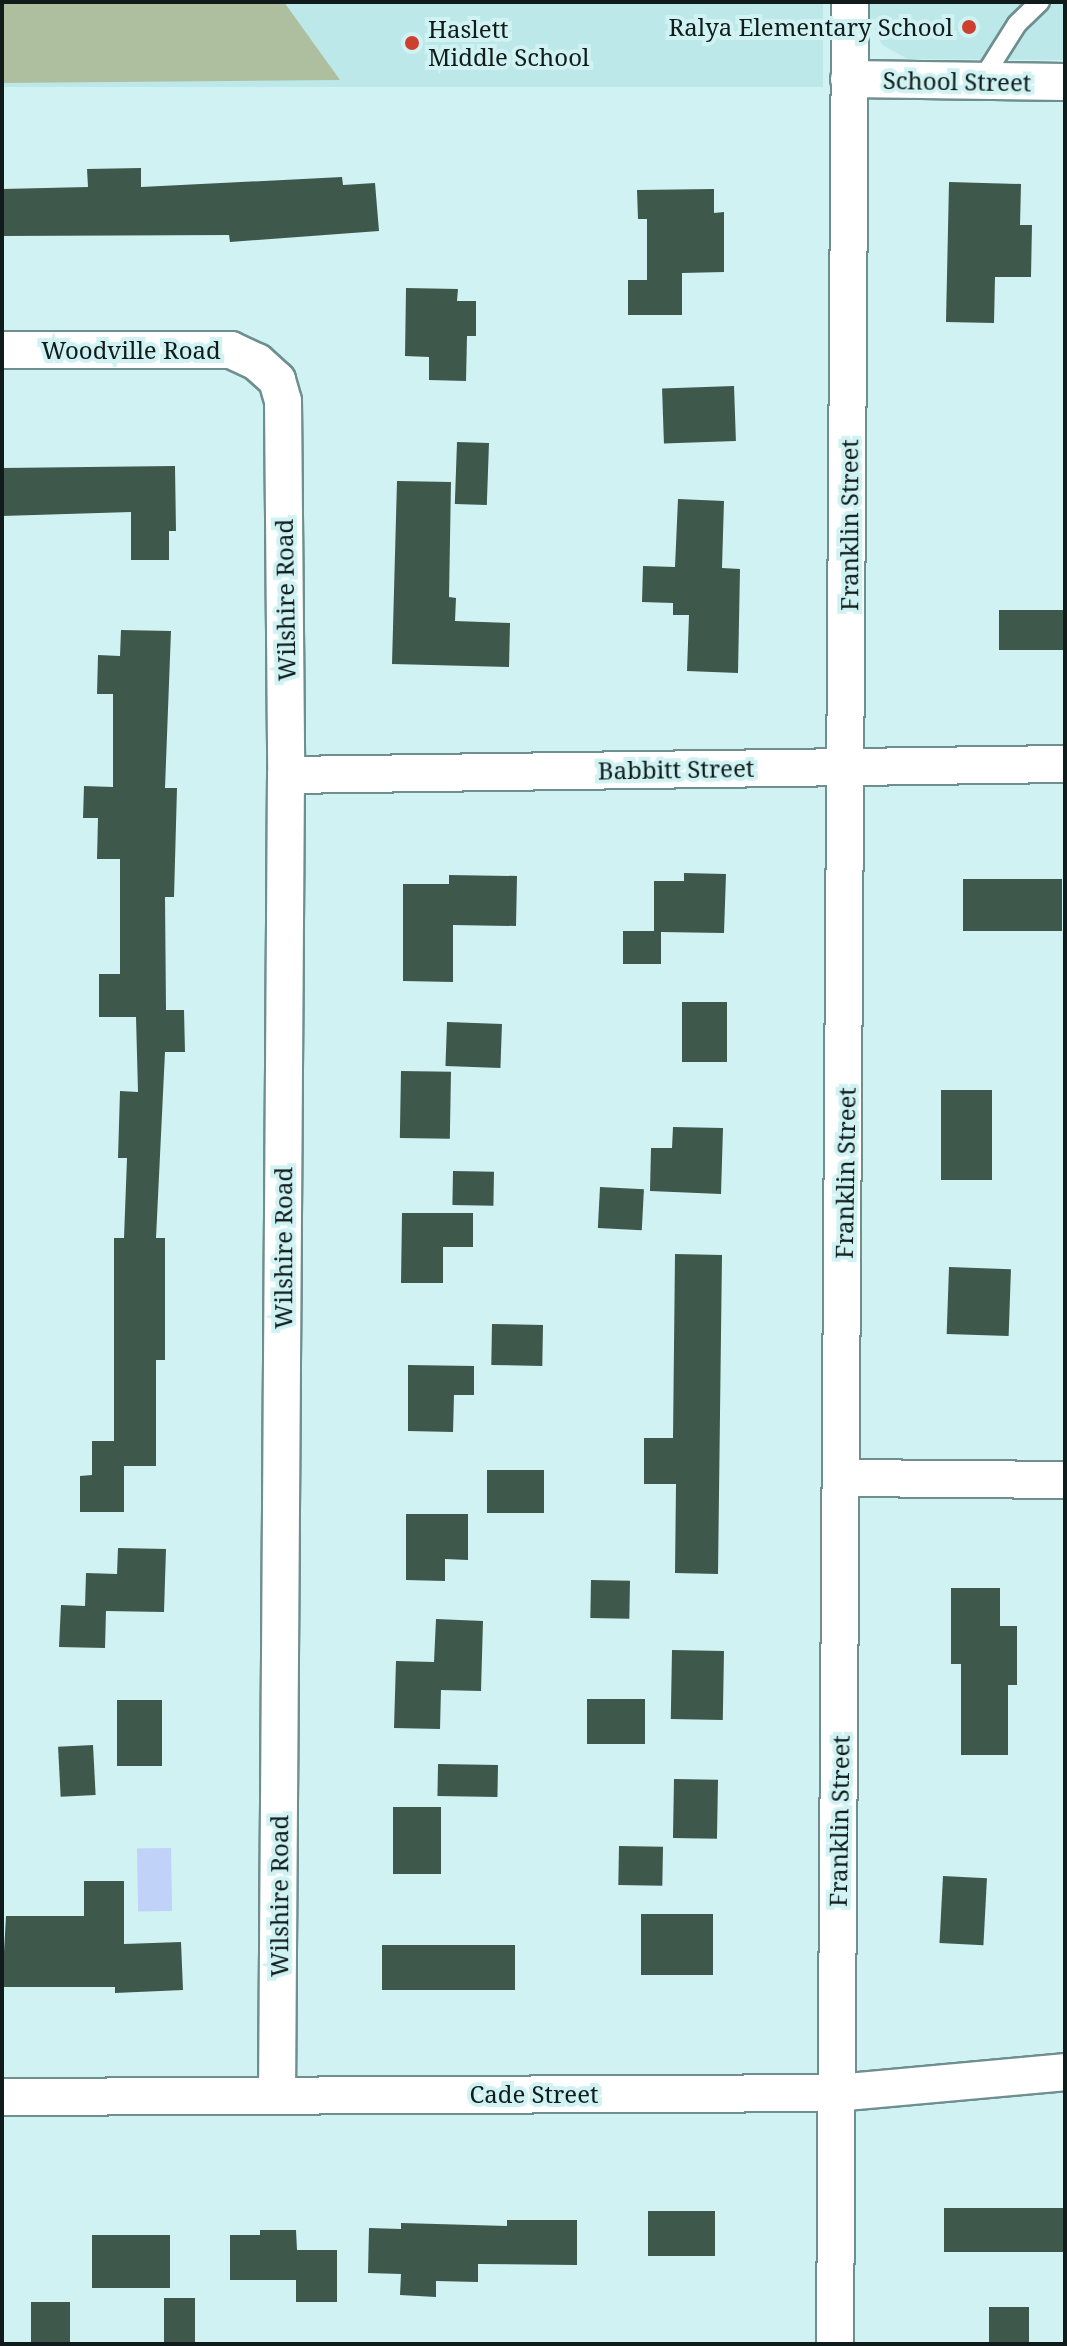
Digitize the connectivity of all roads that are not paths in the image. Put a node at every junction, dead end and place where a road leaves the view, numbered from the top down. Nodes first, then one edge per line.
1 (850, 2) edge
2 (1040, 2) edge
3 (849, 79) junction
4 (981, 81) junction
5 (1065, 82) edge
6 (2, 350) edge
7 (283, 401) joint
8 (1065, 764) edge
9 (849, 766) junction
10 (286, 775) junction
11 (842, 1478) junction
12 (1065, 1480) edge
13 (1065, 2072) edge
14 (836, 2093) junction
15 (277, 2096) junction
16 (2, 2097) edge
17 (835, 2344) edge

1 - 3 street, Franklin Street
2 - 4 lane
3 - 4 street, School Street
3 - 9 street, Franklin Street
4 - 5 street, School Street
6 - 7 street, Woodville Road
7 - 10 street, Wilshire Road
8 - 9 street, Babbitt Street
9 - 10 street, Babbitt Street
9 - 11 street, Franklin Street
10 - 15 street, Wilshire Road
11 - 12 street
11 - 14 street, Franklin Street
13 - 14 street, Cade Street
14 - 15 street, Cade Street
14 - 17 street, Franklin Street
15 - 16 street, Cade Street

